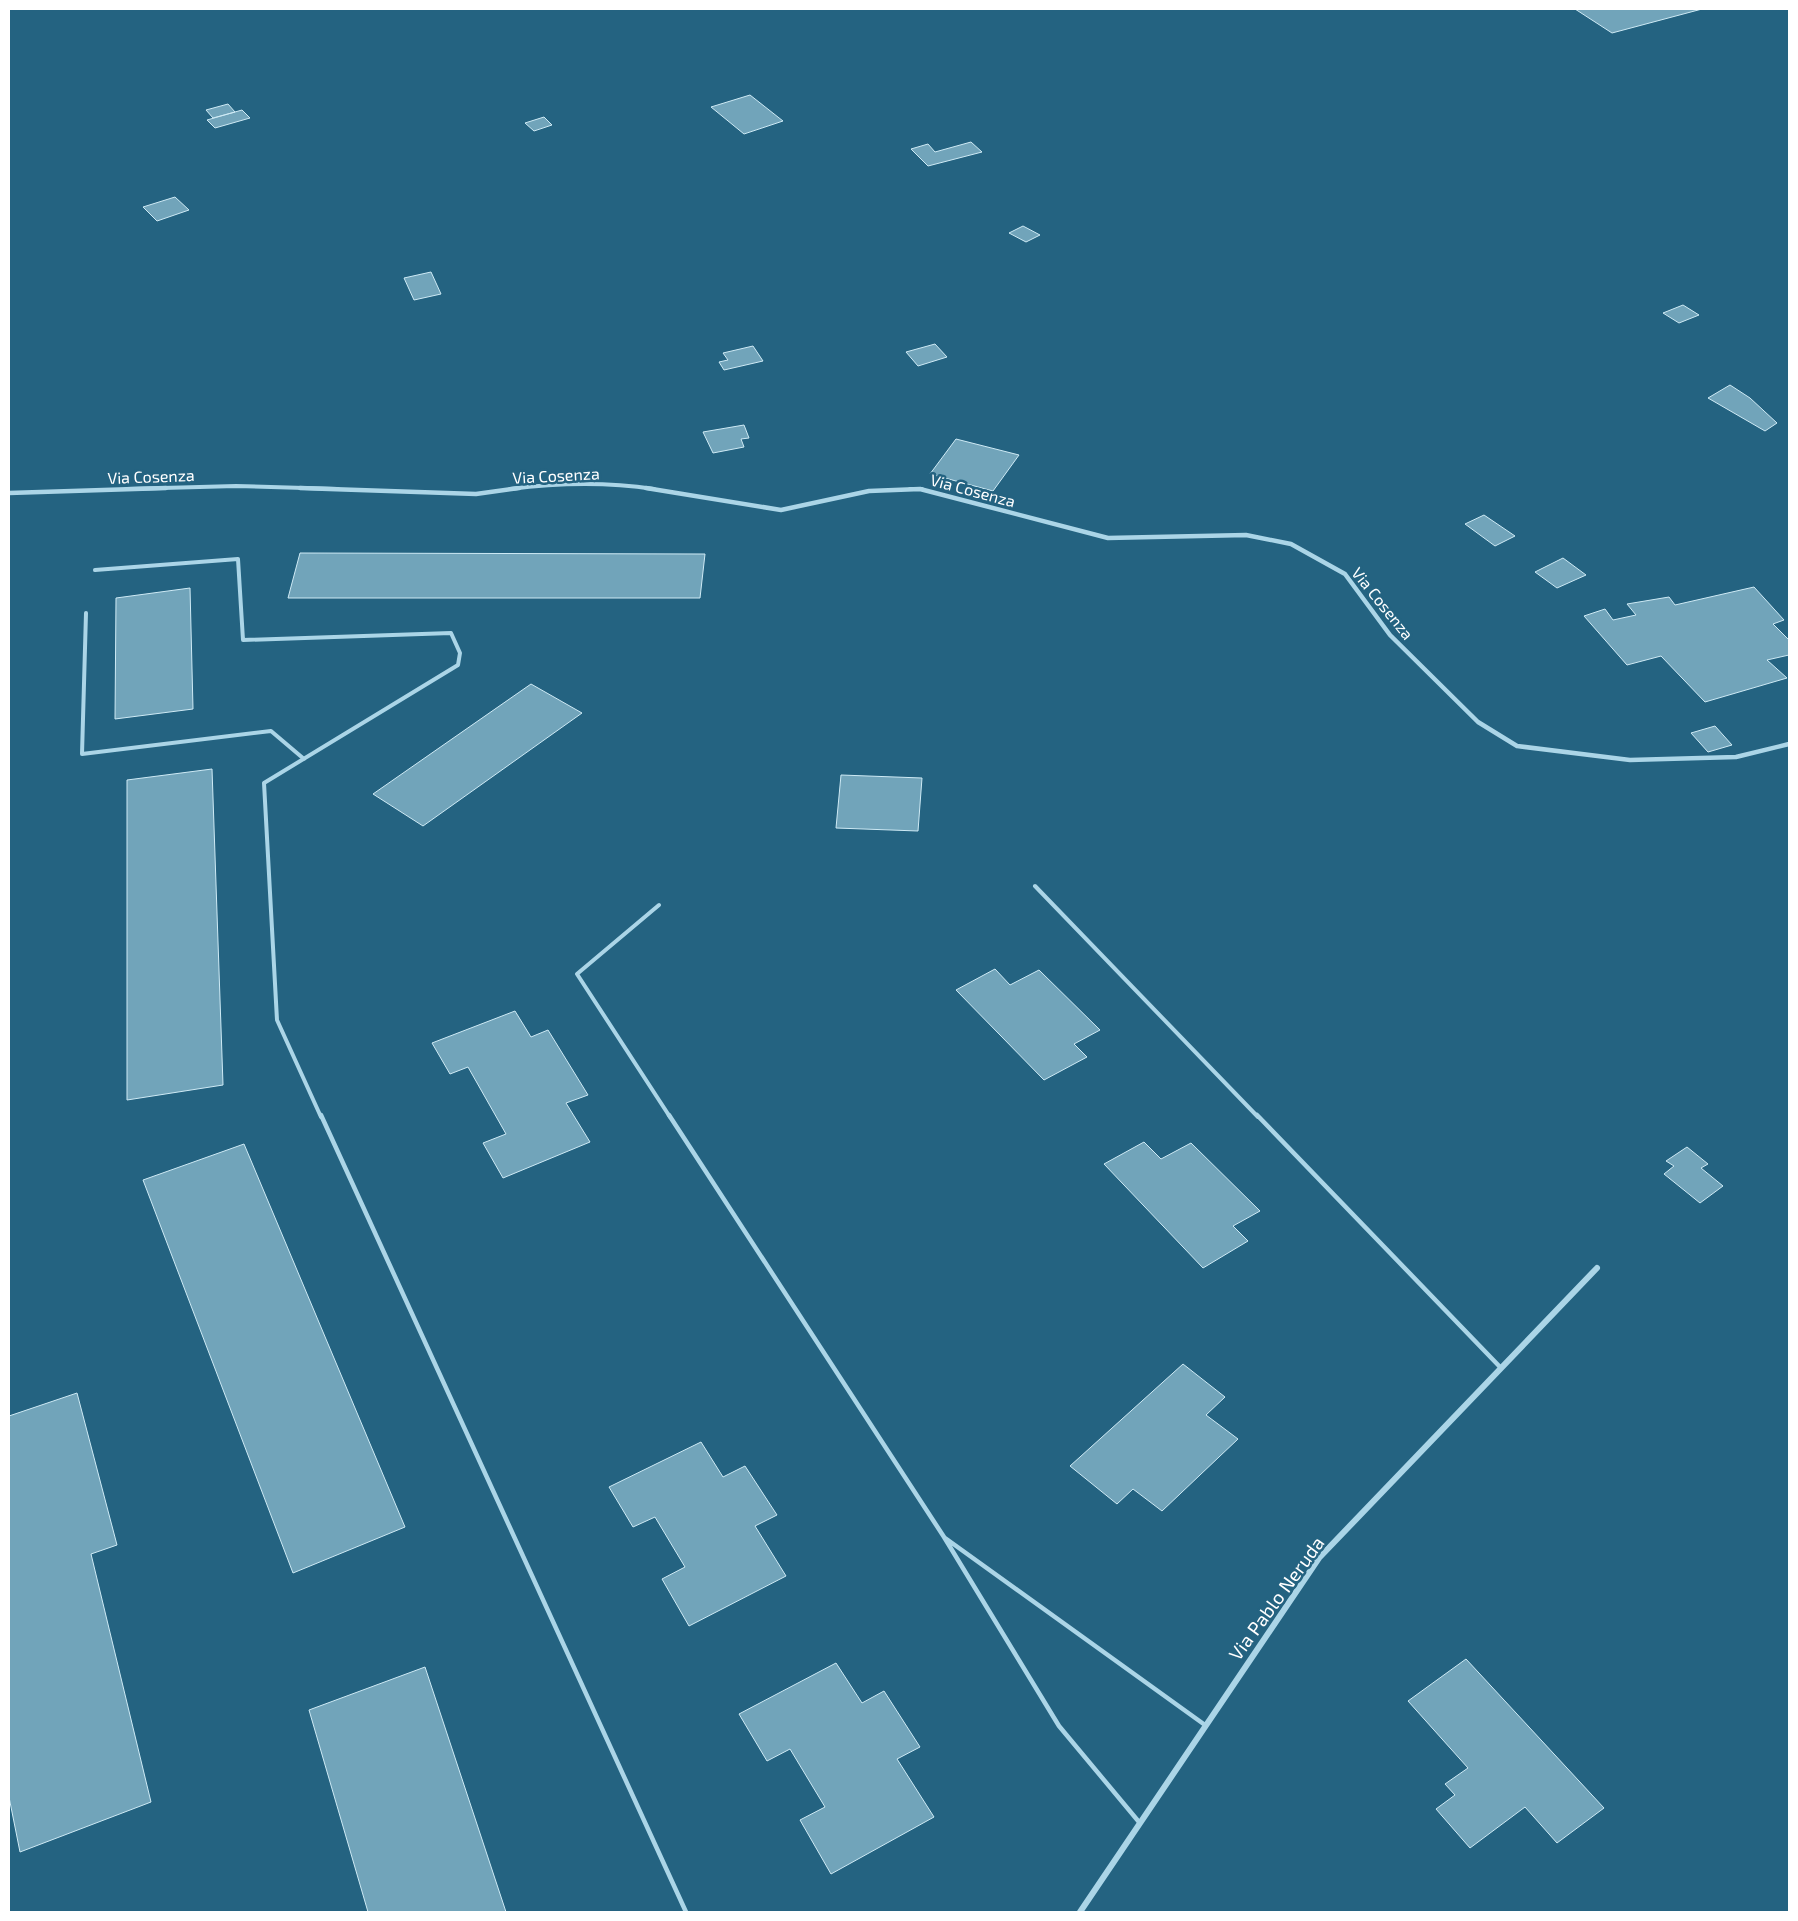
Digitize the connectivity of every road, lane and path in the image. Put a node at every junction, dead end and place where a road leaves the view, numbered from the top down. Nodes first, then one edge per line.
1 (9, 493) edge
2 (95, 570) dead end
3 (86, 613) dead end
4 (1789, 744) edge
5 (304, 759) junction
6 (1035, 886) dead end
7 (659, 905) dead end
8 (1597, 1268) dead end
9 (1500, 1368) junction
10 (944, 1537) junction
11 (1205, 1725) junction
12 (1139, 1822) junction
13 (686, 1912) edge
14 (1080, 1912) edge

1 - 4 street, Via Cosenza
2 - 5 lane
3 - 5 lane
5 - 13 lane
6 - 9 lane
7 - 10 lane
8 - 9 street, Via Pablo Neruda
9 - 11 street, Via Pablo Neruda
10 - 11 lane
10 - 12 lane
11 - 12 street, Via Pablo Neruda
12 - 14 street, Via Pablo Neruda

